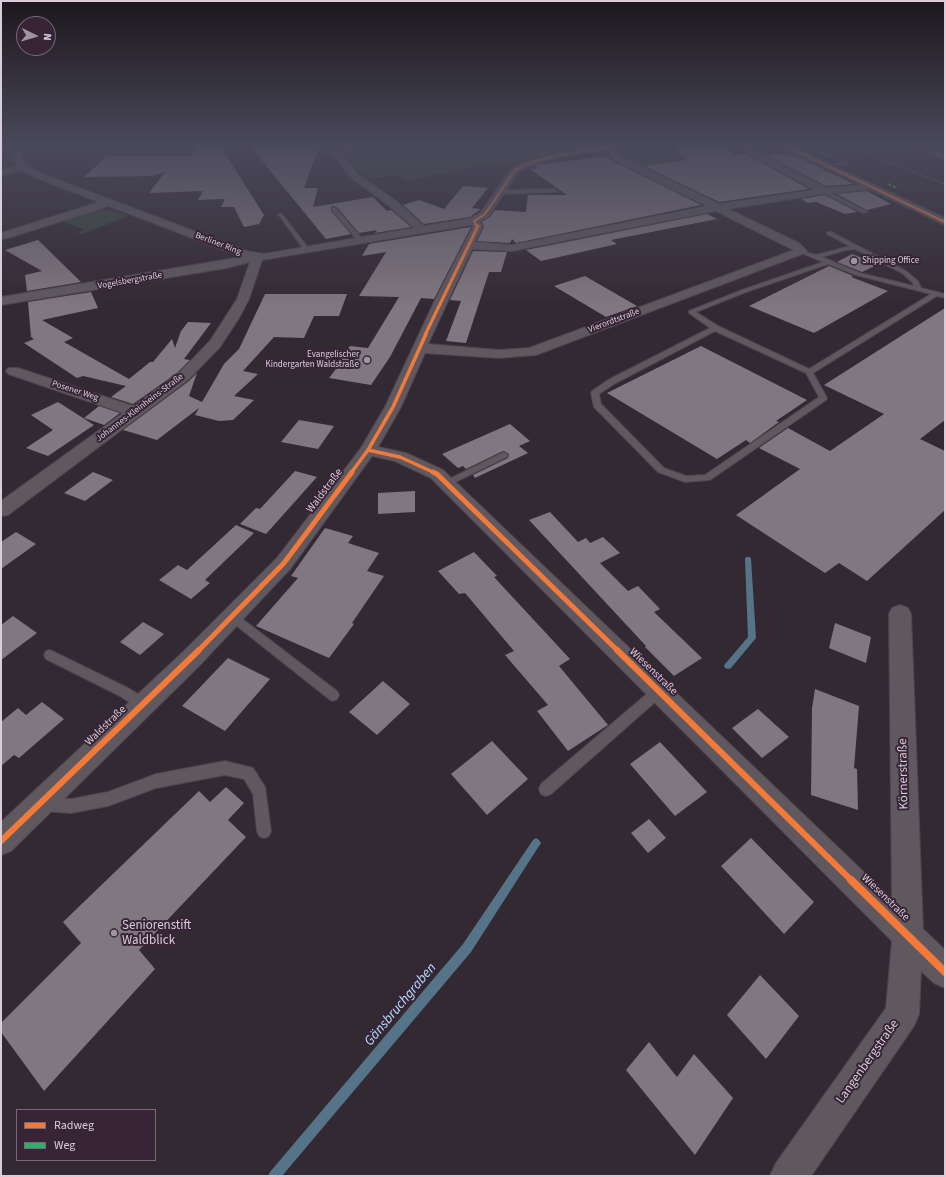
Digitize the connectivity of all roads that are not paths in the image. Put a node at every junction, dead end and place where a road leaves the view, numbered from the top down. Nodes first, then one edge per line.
1 (97, 199) edge
2 (386, 199) edge
3 (497, 199) edge
4 (697, 199) edge
5 (773, 199) edge
6 (839, 199) edge
7 (898, 199) edge
8 (107, 203) junction
9 (714, 208) junction
10 (334, 209) dead end
11 (864, 212) dead end
12 (280, 214) dead end
13 (474, 221) junction
14 (945, 222) edge
15 (443, 227) junction
16 (423, 231) junction
17 (829, 233) dead end
18 (4, 236) dead end
19 (360, 240) junction
20 (471, 240) junction
21 (856, 247) junction
22 (307, 250) junction
23 (801, 251) junction
24 (258, 257) junction
25 (816, 257) junction
26 (829, 262) junction
27 (918, 289) junction
28 (936, 294) junction
29 (945, 296) edge
30 (1, 301) edge
31 (715, 328) junction
32 (421, 348) junction
33 (13, 371) dead end
34 (809, 372) junction
35 (137, 412) junction
36 (368, 450) junction
37 (504, 455) dead end
38 (446, 483) junction
39 (1, 510) edge
40 (900, 614) dead end
41 (232, 616) junction
42 (50, 655) dead end
43 (659, 691) junction
44 (333, 695) dead end
45 (143, 704) junction
46 (546, 790) dead end
47 (40, 803) junction
48 (264, 831) dead end
49 (1, 841) edge
50 (908, 935) junction
51 (945, 972) edge
52 (789, 1176) edge

1 - 8 street, Berliner Ring
2 - 16 street
3 - 13 street
4 - 9 street
5 - 9 street, Berliner Ring
6 - 11 lane
7 - 14 street
8 - 18 street
8 - 24 street, Berliner Ring
9 - 20 street, Berliner Ring
9 - 23 street
10 - 19 lane
12 - 22 lane
13 - 15 street, Berliner Ring
13 - 20 street, Waldstraße
15 - 16 street, Berliner Ring
15 - 20 street, Berliner Ring
16 - 19 street, Berliner Ring
17 - 21 lane
19 - 22 street, Berliner Ring
20 - 32 street, Waldstraße
21 - 25 lane
21 - 27 lane
22 - 24 street, Berliner Ring
23 - 25 lane
23 - 32 street, Vierordtstraße
24 - 30 street, Vogelsbergstraße
24 - 35 street, Johannes-Kleinheins-Straße
25 - 26 lane
26 - 27 lane
26 - 31 lane
27 - 28 lane
28 - 29 lane
28 - 34 lane
31 - 34 lane
31 - 34 lane
32 - 36 street, Waldstraße
33 - 35 street, Posener Weg
35 - 39 street, Johannes-Kleinheins-Straße
36 - 38 street, Wiesenstraße
36 - 41 street, Waldstraße
37 - 38 lane
38 - 43 street, Wiesenstraße
40 - 50 street, Körnerstraße
41 - 44 lane
41 - 45 street, Waldstraße
42 - 45 lane
43 - 46 lane
43 - 50 street, Wiesenstraße
45 - 47 street, Waldstraße
47 - 48 lane
47 - 49 street, Waldstraße
50 - 51 street, Wiesenstraße
50 - 52 street, Langenbergstraße

